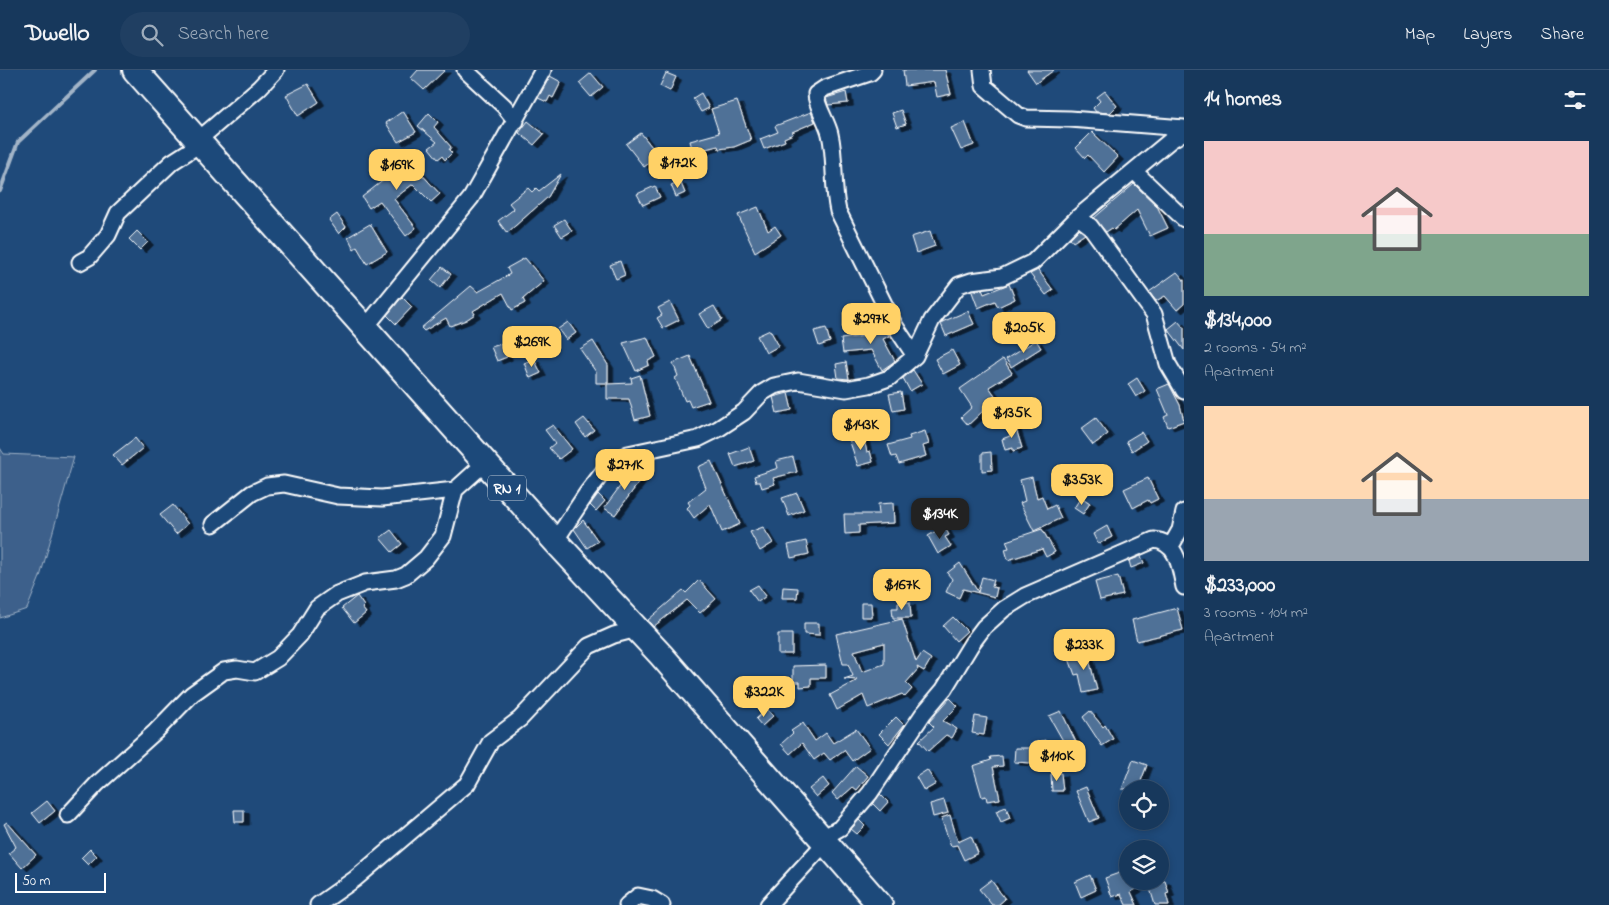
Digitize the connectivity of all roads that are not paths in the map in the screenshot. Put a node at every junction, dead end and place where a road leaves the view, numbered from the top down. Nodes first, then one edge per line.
1 (135, 70) edge
2 (276, 70) edge
3 (465, 70) edge
4 (543, 70) edge
5 (873, 70) edge
6 (982, 70) edge
7 (516, 120) junction
8 (1184, 128) edge
9 (1184, 132) edge
10 (199, 143) junction
11 (1134, 171) junction
12 (1078, 217) junction
13 (1184, 219) edge
14 (80, 262) dead end
15 (365, 328) junction
16 (915, 356) junction
17 (1184, 391) edge
18 (485, 463) junction
19 (455, 490) junction
20 (1184, 512) edge
21 (213, 524) dead end
22 (555, 541) junction
23 (1171, 546) junction
24 (1184, 587) edge
25 (637, 629) junction
26 (68, 815) dead end
27 (823, 841) junction
28 (335, 899) edge
29 (318, 905) edge
30 (627, 905) edge
31 (662, 905) edge
32 (768, 905) edge
33 (880, 905) edge

1 - 10 main road, RN 1
2 - 10 street
3 - 7 street
4 - 7 street
5 - 16 street
6 - 8 street
7 - 15 street
9 - 11 street
10 - 14 street
10 - 15 main road, RN 1
11 - 12 street
11 - 13 street
12 - 16 street
12 - 17 street
15 - 18 main road, RN 1
16 - 22 street
18 - 19 street
18 - 22 main road, RN 1
19 - 21 street
19 - 26 street
20 - 23 street
22 - 25 main road, RN 1
23 - 24 street
23 - 27 street
25 - 27 main road, RN 1
25 - 28 street
27 - 32 street
27 - 33 main road, RN 1
28 - 29 street
30 - 31 street

